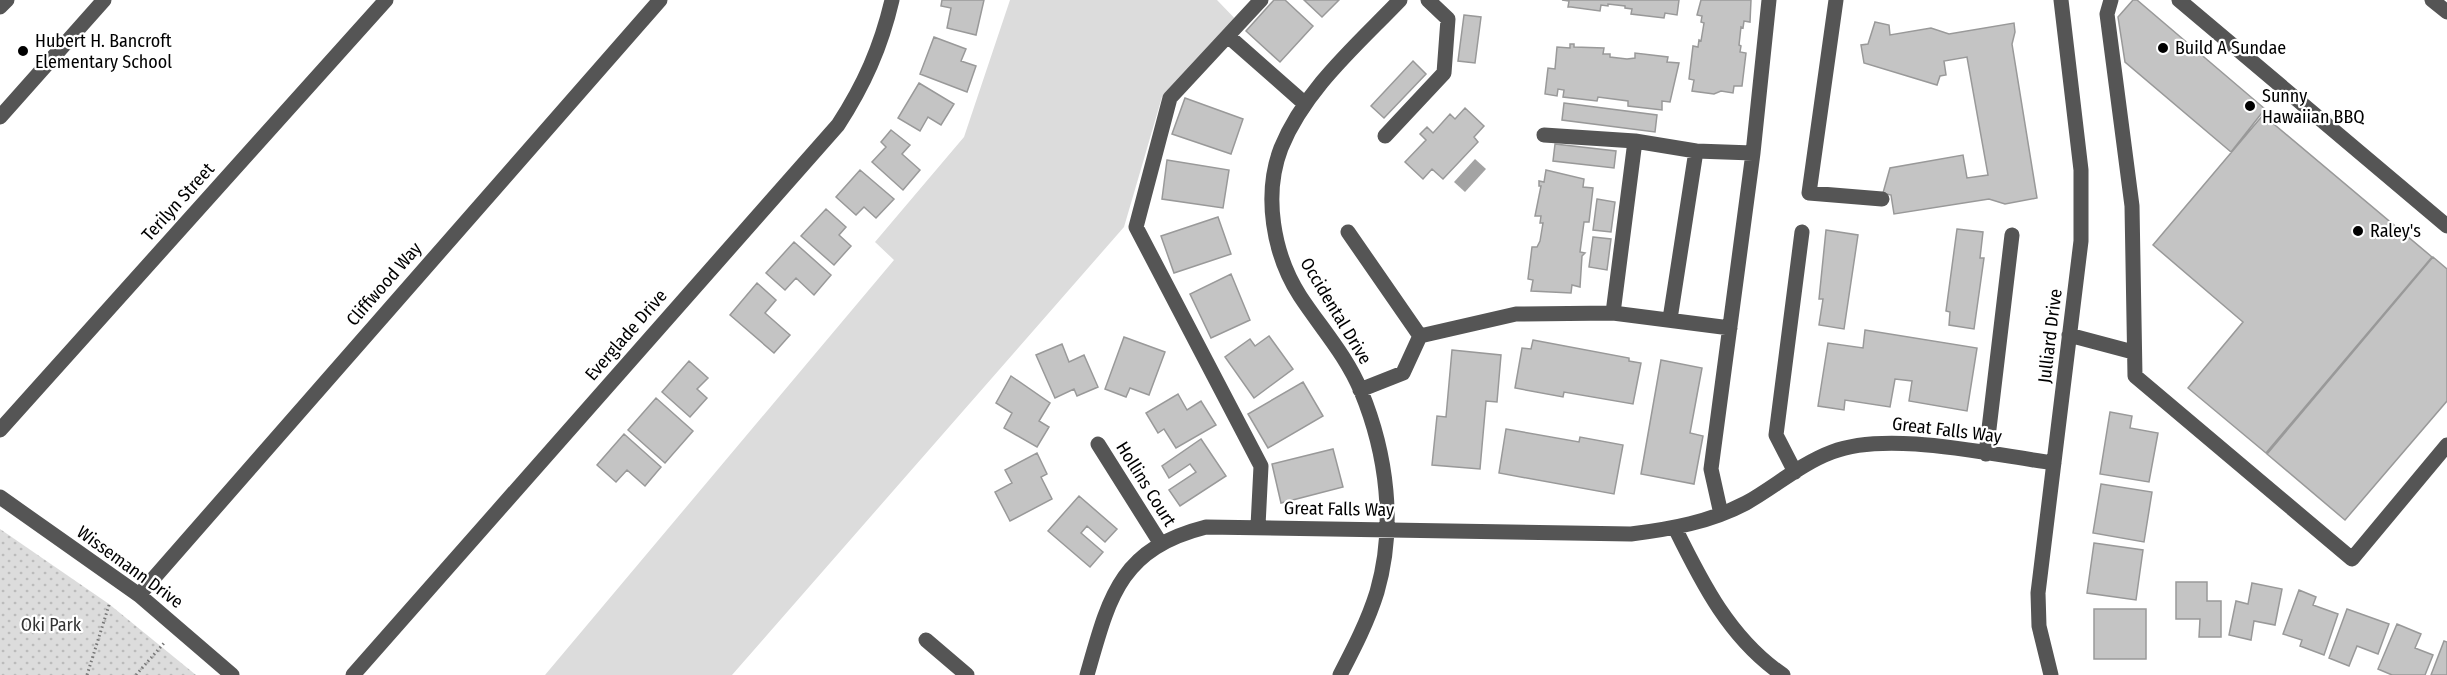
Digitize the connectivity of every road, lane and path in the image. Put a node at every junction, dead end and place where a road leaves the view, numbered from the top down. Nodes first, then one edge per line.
1 (7, 0) edge
2 (104, 0) edge
3 (386, 0) edge
4 (660, 0) edge
5 (892, 0) edge
6 (1261, 0) edge
7 (1400, 0) edge
8 (1428, 0) edge
9 (1769, 0) edge
10 (1836, 0) edge
11 (2061, 0) edge
12 (2111, 0) edge
13 (2179, 0) edge
14 (2432, 0) edge
15 (0, 7) edge
16 (2447, 12) edge
17 (1228, 36) junction
18 (1304, 104) junction
19 (0, 117) edge
20 (1544, 135) dead end
21 (1385, 136) dead end
22 (1635, 141) junction
23 (1696, 151) junction
24 (1753, 153) junction
25 (1882, 199) dead end
26 (2447, 226) edge
27 (1348, 232) dead end
28 (1802, 232) dead end
29 (2012, 235) dead end
30 (1613, 313) junction
31 (1670, 319) junction
32 (1730, 328) junction
33 (2070, 335) junction
34 (1420, 336) junction
35 (2133, 352) junction
36 (1360, 390) junction
37 (0, 430) edge
38 (1098, 444) dead end
39 (2447, 445) edge
40 (1986, 454) junction
41 (2054, 463) junction
42 (1795, 472) junction
43 (0, 497) edge
44 (1721, 514) junction
45 (1258, 526) junction
46 (1675, 528) junction
47 (1387, 529) junction
48 (1161, 544) junction
49 (139, 596) junction
50 (110, 602) dead end
51 (926, 640) dead end
52 (165, 642) dead end
53 (87, 675) edge
54 (136, 675) edge
55 (232, 675) edge
56 (353, 675) edge
57 (967, 675) edge
58 (1087, 675) edge
59 (1341, 675) edge
60 (1783, 675) edge
61 (2051, 675) edge

1 - 15 street
2 - 19 street
3 - 37 street, Terilyn Street
4 - 49 street, Cliffwood Way
5 - 56 street, Everglade Drive
6 - 17 street
7 - 18 street, Occidental Drive
8 - 21 street
9 - 24 street
10 - 25 street
11 - 33 street, Julliard Drive
12 - 35 street
13 - 26 street
14 - 16 street
17 - 18 street
17 - 45 street
18 - 36 street, Occidental Drive
20 - 22 street
22 - 23 street
22 - 30 street
23 - 24 street
23 - 31 street
24 - 32 street
27 - 34 street
28 - 42 street
29 - 40 street
30 - 31 street
30 - 34 street
31 - 32 street
32 - 44 street
33 - 35 street
33 - 41 street, Julliard Drive
34 - 36 street
35 - 39 street
36 - 47 street, Occidental Drive
38 - 48 street, Hollins Court
40 - 41 street, Great Falls Way
40 - 42 street, Great Falls Way
41 - 61 street, Julliard Drive
42 - 44 street, Great Falls Way
43 - 49 street, Wissemann Drive
44 - 46 street, Great Falls Way
45 - 47 street, Great Falls Way
45 - 48 street, Great Falls Way
46 - 47 street, Great Falls Way
46 - 60 street
47 - 59 street, Occidental Drive
48 - 58 street, Great Falls Way
49 - 55 street, Wissemann Drive
50 - 53 path
51 - 57 street
52 - 54 path

